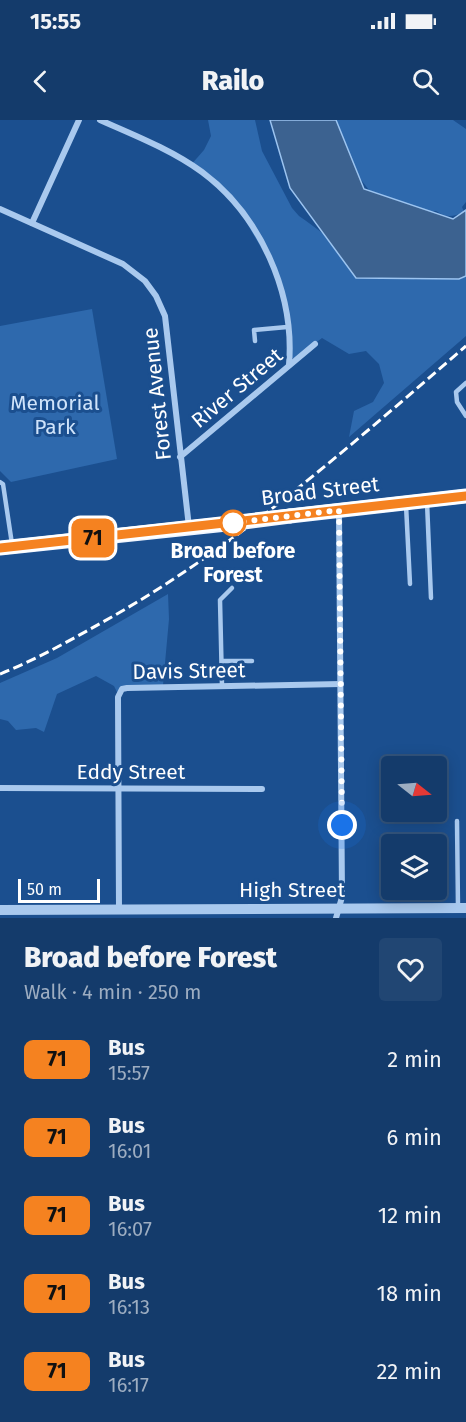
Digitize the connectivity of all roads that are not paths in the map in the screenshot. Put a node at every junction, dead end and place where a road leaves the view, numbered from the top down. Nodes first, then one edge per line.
1 (79, 120) edge
2 (100, 120) edge
3 (0, 209) edge
4 (32, 224) junction
5 (287, 327) junction
6 (255, 341) dead end
7 (315, 344) dead end
8 (289, 365) junction
9 (466, 383) edge
10 (466, 416) edge
11 (180, 457) junction
12 (0, 482) edge
13 (466, 496) edge
14 (427, 500) junction
15 (406, 502) junction
16 (339, 510) junction
17 (189, 527) junction
18 (6, 547) edge
19 (410, 584) dead end
20 (232, 588) dead end
21 (431, 598) dead end
22 (222, 661) junction
23 (252, 661) dead end
24 (341, 684) junction
25 (222, 686) junction
26 (0, 788) edge
27 (119, 789) junction
28 (262, 789) dead end
29 (457, 820) dead end
30 (462, 908) edge
31 (119, 909) junction
32 (0, 910) edge
33 (337, 913) edge
34 (151, 914) edge

1 - 4 street
2 - 5 street
3 - 4 street, Forest Avenue
4 - 11 street, Forest Avenue
5 - 6 lane
5 - 8 street
7 - 8 street, River Street
8 - 11 street, River Street
9 - 10 lane
11 - 17 street, Forest Avenue
12 - 18 lane
13 - 14 main road, Broad Street
14 - 15 main road, Broad Street
14 - 21 lane
15 - 16 main road, Broad Street
15 - 19 lane
16 - 17 main road, Broad Street, bridge
16 - 24 street
17 - 18 main road, Broad Street
20 - 22 lane
22 - 23 lane
22 - 25 lane
24 - 25 street, Davis Street
24 - 33 street
25 - 27 street, Davis Street
26 - 27 street, Eddy Street
27 - 28 street, Eddy Street
27 - 31 street, Davis Street
29 - 30 lane
30 - 33 street, High Street
31 - 32 street, High Street
31 - 34 street, High Street
33 - 34 street, High Street

